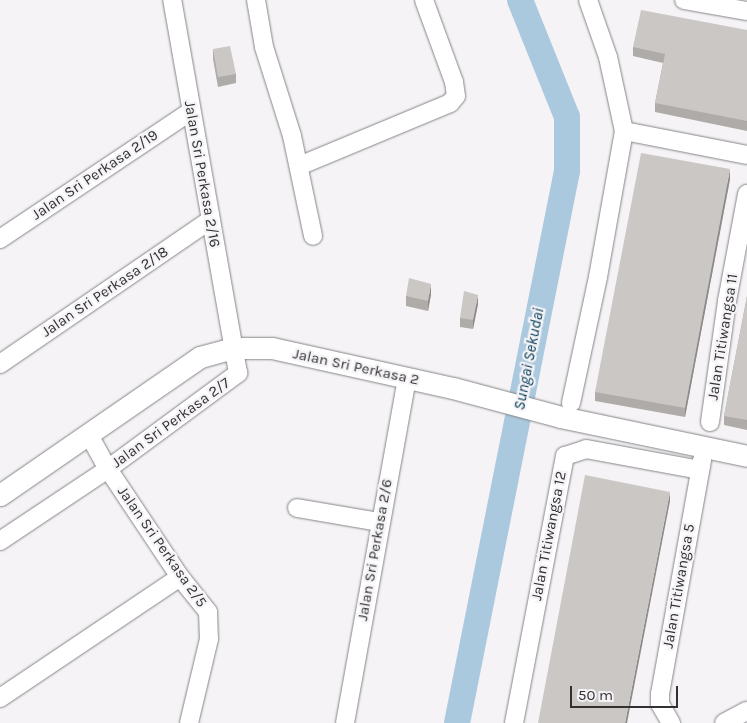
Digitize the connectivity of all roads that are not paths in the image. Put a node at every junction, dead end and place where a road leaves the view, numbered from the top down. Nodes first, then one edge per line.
1 (172, 0) edge
2 (256, 0) edge
3 (424, 0) edge
4 (588, 0) edge
5 (684, 0) edge
6 (747, 11) edge
7 (190, 112) junction
8 (624, 131) junction
9 (747, 155) edge
10 (299, 166) junction
11 (747, 194) edge
12 (210, 220) junction
13 (313, 236) dead end
14 (0, 239) edge
15 (233, 348) junction
16 (0, 364) edge
17 (406, 378) junction
18 (566, 410) junction
19 (710, 422) dead end
20 (89, 435) junction
21 (705, 447) junction
22 (747, 456) edge
23 (108, 469) junction
24 (700, 470) junction
25 (0, 495) edge
26 (297, 508) dead end
27 (380, 522) junction
28 (0, 541) edge
29 (180, 577) junction
30 (0, 698) edge
31 (747, 711) edge
32 (189, 723) edge
33 (345, 723) edge
34 (514, 723) edge
35 (671, 723) edge
36 (724, 723) edge

1 - 7 street, Jalan Sri Perkasa 2/16
2 - 10 street
3 - 10 street
4 - 8 street
5 - 6 street
7 - 12 street, Jalan Sri Perkasa 2/16
7 - 14 street, Jalan Sri Perkasa 2/19
8 - 9 street
8 - 18 street
10 - 13 street
11 - 19 street, Jalan Titiwangsa 11
12 - 15 street, Jalan Sri Perkasa 2/16
12 - 16 street, Jalan Sri Perkasa 2/18
15 - 17 street, Jalan Sri Perkasa 2
15 - 20 street, Jalan Sri Perkasa 2
15 - 23 street, Jalan Sri Perkasa 2/7
17 - 18 street, Jalan Sri Perkasa 2
17 - 27 street, Jalan Sri Perkasa 2/6
18 - 21 street, Jalan Sri Perkasa 2
20 - 23 street, Jalan Sri Perkasa 2/5
20 - 25 street, Jalan Sri Perkasa 2
21 - 22 street, Jalan Sri Perkasa 2
21 - 24 street, Jalan Titiwangsa 5
23 - 28 street
23 - 29 street, Jalan Sri Perkasa 2/5
24 - 34 street, Jalan Titiwangsa 12
24 - 35 street, Jalan Titiwangsa 5
26 - 27 street
27 - 33 street, Jalan Sri Perkasa 2/6
29 - 30 street
29 - 32 street, Jalan Sri Perkasa 2/5
31 - 36 street

